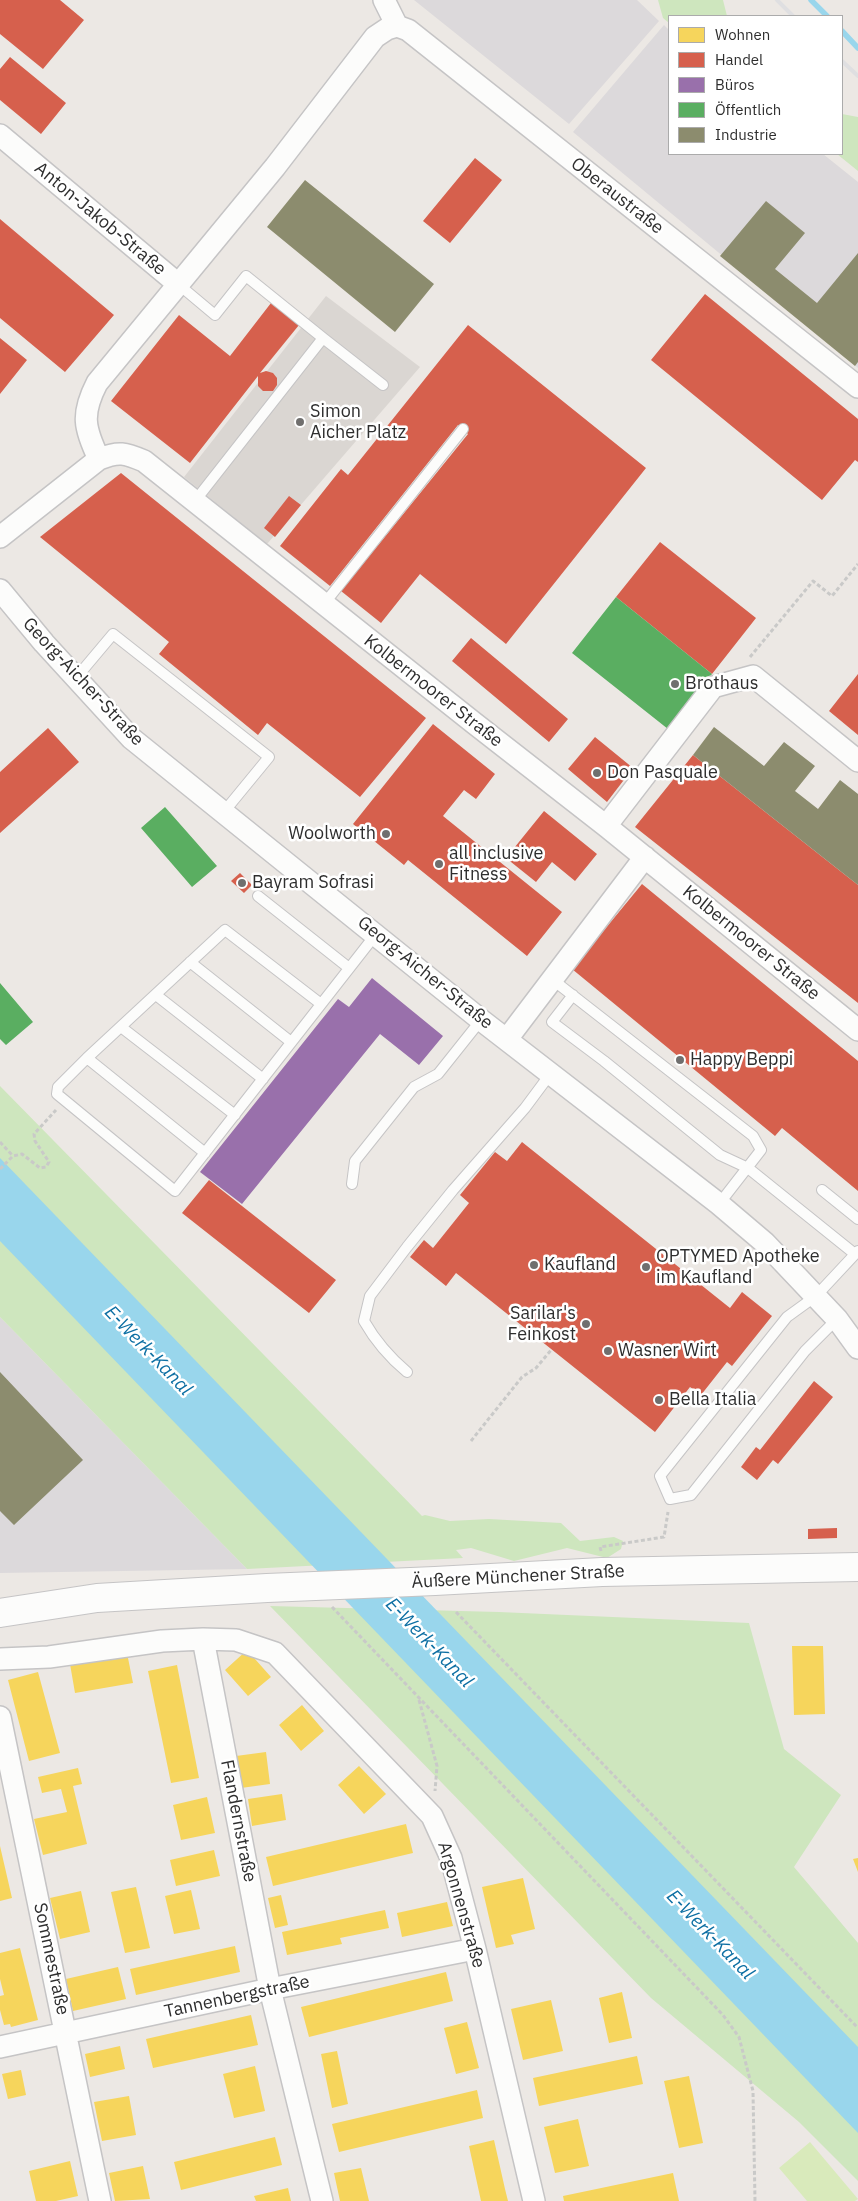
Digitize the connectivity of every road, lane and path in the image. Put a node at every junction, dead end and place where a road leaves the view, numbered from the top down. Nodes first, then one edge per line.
1 (384, 0) edge
2 (397, 26) junction
3 (0, 135) edge
4 (178, 284) junction
5 (323, 338) junction
6 (383, 385) dead end
7 (858, 386) edge
8 (463, 429) dead end
9 (100, 459) junction
10 (195, 501) junction
11 (0, 537) edge
12 (858, 564) edge
13 (0, 590) edge
14 (324, 604) junction
15 (76, 678) junction
16 (729, 683) junction
17 (858, 761) edge
18 (223, 812) junction
19 (606, 826) junction
20 (645, 857) junction
21 (258, 896) dead end
22 (376, 934) junction
23 (190, 962) junction
24 (349, 968) junction
25 (552, 980) junction
26 (156, 995) junction
27 (573, 995) junction
28 (321, 1004) junction
29 (481, 1020) junction
30 (122, 1027) junction
31 (858, 1030) edge
32 (507, 1039) junction
33 (291, 1042) junction
34 (86, 1058) junction
35 (551, 1073) junction
36 (263, 1079) junction
37 (234, 1115) junction
38 (47, 1120) dead end
39 (0, 1142) edge
40 (205, 1153) junction
41 (13, 1156) junction
42 (748, 1168) junction
43 (0, 1169) edge
44 (352, 1184) dead end
45 (822, 1190) dead end
46 (719, 1204) junction
47 (858, 1219) edge
48 (857, 1253) edge
49 (816, 1296) junction
50 (837, 1319) junction
51 (858, 1348) edge
52 (552, 1349) dead end
53 (407, 1372) dead end
54 (471, 1441) dead end
55 (670, 1499) junction
56 (858, 1567) edge
57 (602, 1572) junction
58 (313, 1587) junction
59 (456, 1612) dead end
60 (0, 1613) edge
61 (203, 1639) junction
62 (0, 1659) edge
63 (419, 1699) junction
64 (0, 1717) edge
65 (432, 1816) junction
66 (475, 1948) junction
67 (270, 1989) junction
68 (858, 2028) edge
69 (66, 2033) junction
70 (0, 2047) edge
71 (100, 2201) edge
72 (322, 2201) edge
73 (534, 2201) edge
74 (755, 2201) edge

1 - 2 street
2 - 4 street
2 - 7 street, Oberaustraße
3 - 4 street, Anton-Jakob-Straße
4 - 5 lane
4 - 9 street, Anton-Jakob-Straße
5 - 6 lane
5 - 10 lane
8 - 14 lane
9 - 10 street, Kolbermoorer Straße
9 - 11 street, Kolbermoorer Straße
10 - 14 street, Kolbermoorer Straße
12 - 16 path
13 - 15 street, Georg-Aicher-Straße
14 - 19 street, Kolbermoorer Straße
15 - 18 street, Georg-Aicher-Straße
15 - 18 lane
16 - 17 street
16 - 19 street
18 - 22 street, Georg-Aicher-Straße
19 - 20 street, Kolbermoorer Straße
20 - 25 street
20 - 31 street, Kolbermoorer Straße
21 - 24 lane
22 - 24 lane
22 - 29 street, Georg-Aicher-Straße
23 - 26 lane
23 - 28 lane
23 - 33 lane
24 - 28 lane
25 - 27 lane
25 - 32 street
26 - 30 lane
26 - 36 lane
27 - 42 lane
27 - 42 lane
28 - 33 lane
29 - 32 street, Georg-Aicher-Straße
29 - 44 lane
30 - 34 lane
30 - 37 lane
32 - 35 street, Georg-Aicher-Straße
33 - 36 lane
34 - 40 lane
34 - 40 lane
35 - 46 street, Georg-Aicher-Straße
35 - 53 lane
36 - 37 lane
37 - 40 lane
38 - 41 path
39 - 41 path
41 - 43 path
42 - 46 lane
42 - 48 lane
45 - 47 lane
46 - 49 street, Georg-Aicher-Straße
48 - 49 lane
49 - 50 street, Georg-Aicher-Straße
49 - 55 lane
50 - 51 street, Georg-Aicher-Straße
50 - 55 lane
52 - 54 path
55 - 57 path
56 - 57 main road, Äußere Münchener Straße
57 - 58 main road, Äußere Münchener Straße
58 - 60 main road, Äußere Münchener Straße
58 - 63 path
59 - 68 path
61 - 62 street
61 - 65 street, Argonnenstraße
61 - 67 street, Flandernstraße
63 - 65 path
63 - 74 path
64 - 69 street, Sommestraße
65 - 66 street, Argonnenstraße
66 - 67 street, Tannenbergstraße
66 - 73 street, Argonnenstraße
67 - 69 street, Tannenbergstraße
67 - 72 street, Flandernstraße
69 - 70 street, Tannenbergstraße
69 - 71 street, Sommestraße

